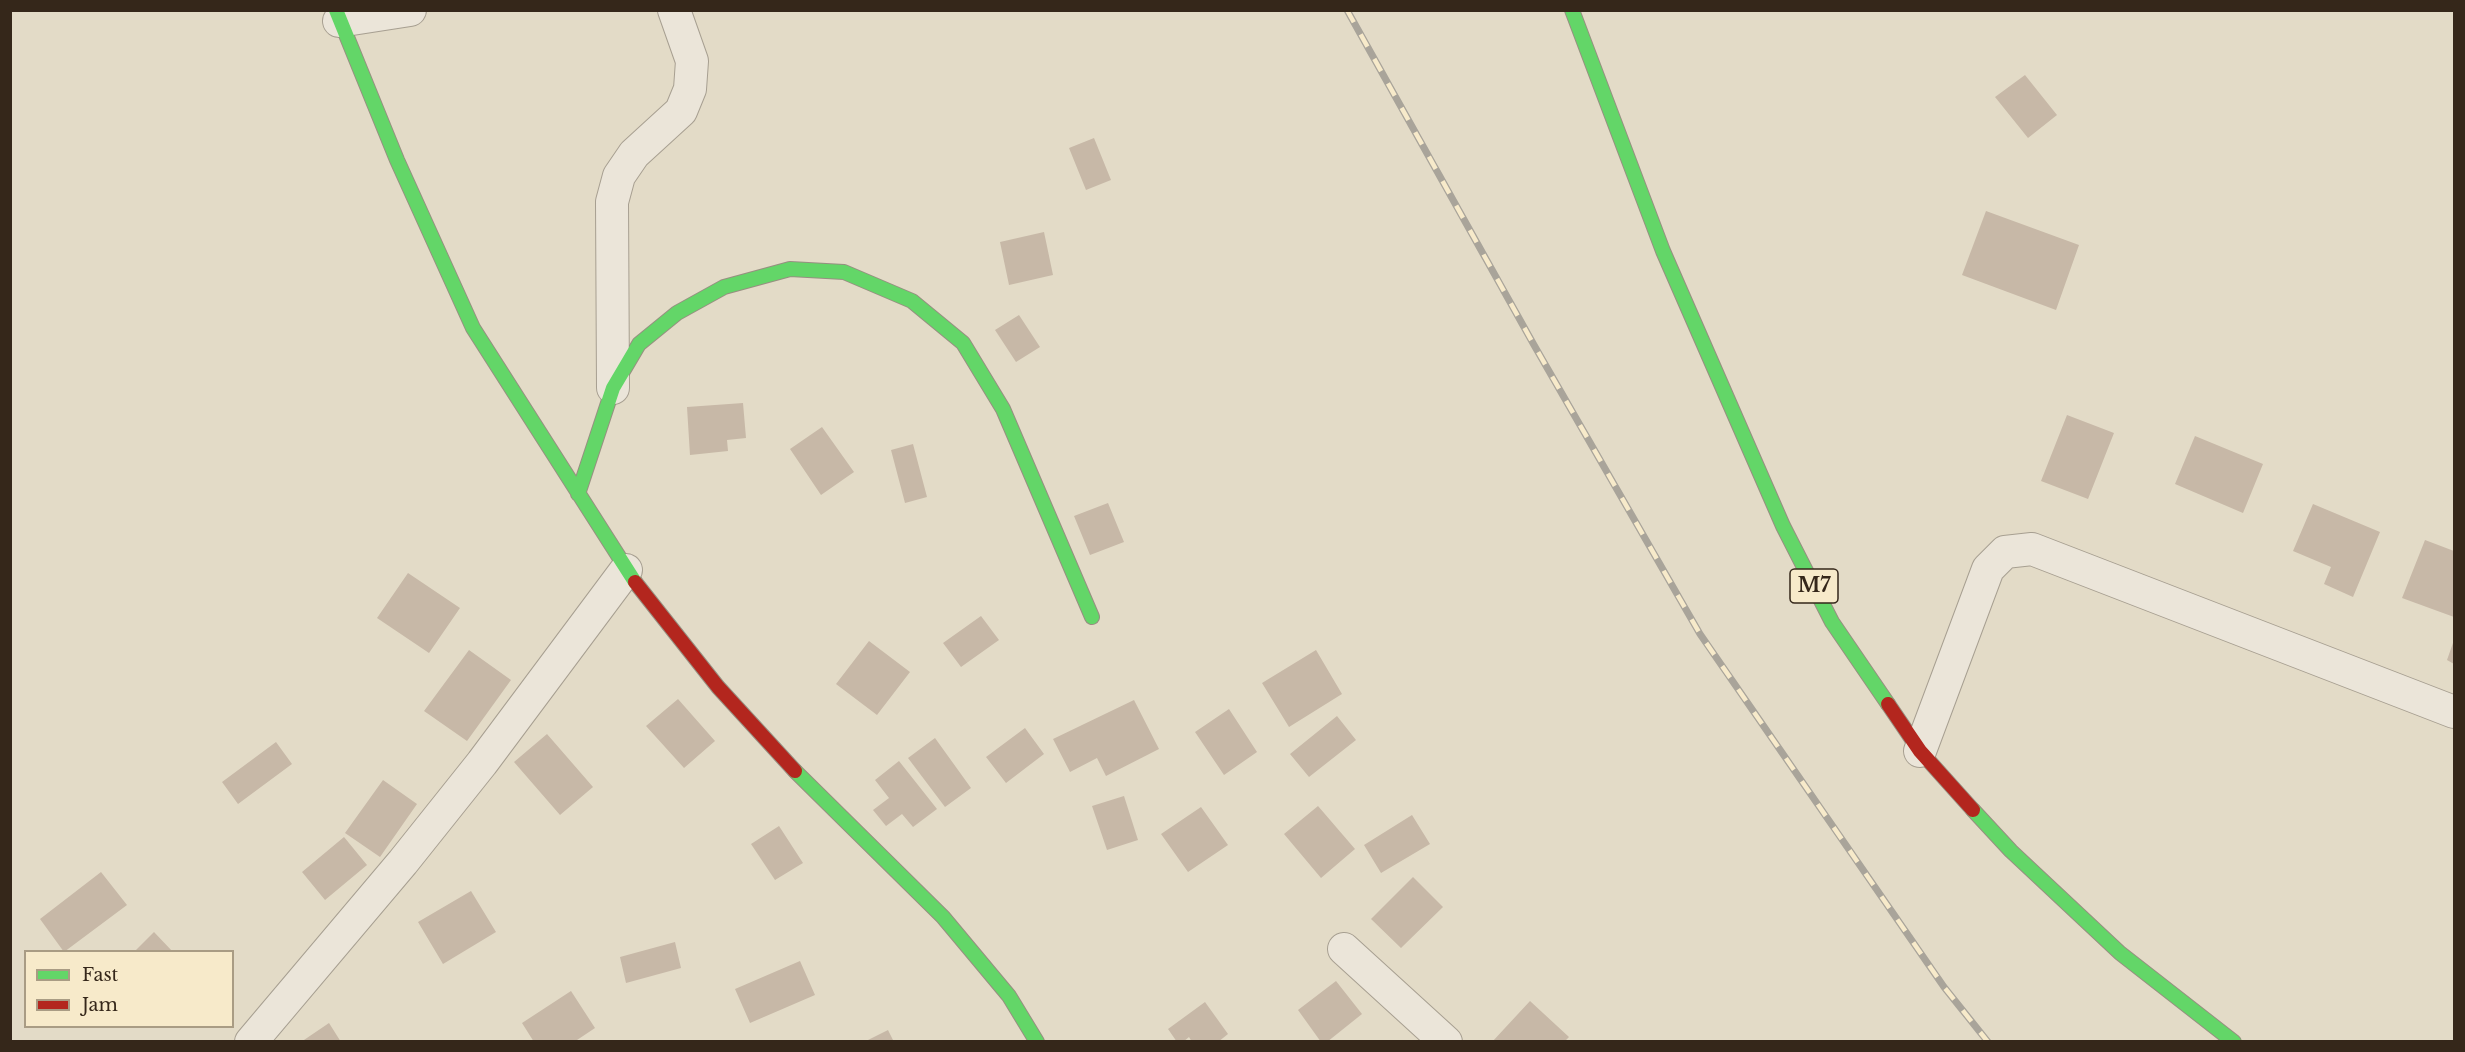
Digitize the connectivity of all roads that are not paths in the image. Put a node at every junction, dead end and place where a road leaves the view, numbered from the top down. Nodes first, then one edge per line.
1 (410, 10) edge
2 (674, 10) edge
3 (1572, 10) edge
4 (338, 16) edge
5 (613, 388) junction
6 (578, 494) junction
7 (626, 570) junction
8 (1092, 617) dead end
9 (2454, 712) edge
10 (1920, 750) junction
11 (1344, 949) dead end
12 (250, 1041) edge
13 (1037, 1041) edge
14 (1446, 1041) edge
15 (2234, 1041) edge

1 - 4 street
2 - 5 street
3 - 10 street, M7
4 - 6 street
5 - 6 street
5 - 8 street
6 - 7 street
7 - 12 street
7 - 13 street
9 - 10 street
10 - 15 street, M7
11 - 14 street

